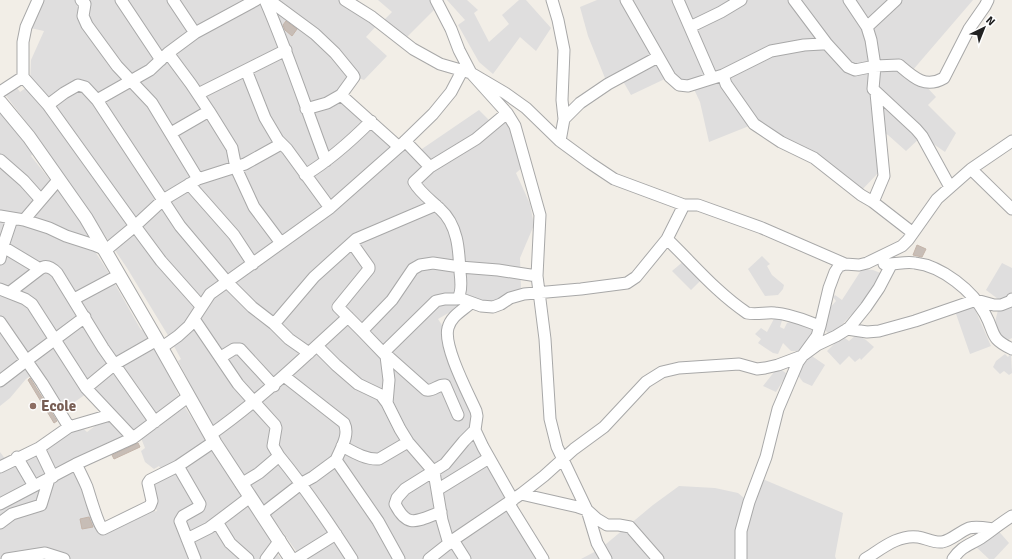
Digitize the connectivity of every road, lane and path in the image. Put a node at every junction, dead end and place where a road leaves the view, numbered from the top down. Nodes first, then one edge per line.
1 (38, 0) edge
2 (81, 0) edge
3 (121, 0) edge
4 (256, 0) edge
5 (265, 0) edge
6 (269, 0) edge
7 (346, 0) edge
8 (436, 0) edge
9 (552, 0) edge
10 (626, 0) edge
11 (678, 0) edge
12 (740, 0) edge
13 (794, 0) edge
14 (849, 0) edge
15 (896, 0) edge
16 (988, 0) edge
17 (175, 1) edge
18 (690, 27) junction
19 (867, 27) junction
20 (195, 33) junction
21 (827, 44) junction
22 (286, 50) junction
23 (164, 57) junction
24 (658, 57) junction
25 (875, 66) junction
26 (246, 70) junction
27 (466, 72) junction
28 (23, 77) junction
29 (718, 77) junction
30 (132, 81) junction
31 (0, 92) edge
32 (876, 93) junction
33 (198, 94) junction
34 (341, 95) junction
35 (97, 100) junction
36 (0, 102) edge
37 (48, 105) junction
38 (306, 109) junction
39 (209, 111) junction
40 (507, 113) junction
41 (564, 119) junction
42 (372, 121) junction
43 (171, 133) junction
44 (560, 141) junction
45 (1012, 141) edge
46 (282, 144) junction
47 (402, 144) junction
48 (0, 160) edge
49 (326, 162) junction
50 (430, 167) junction
51 (236, 168) junction
52 (971, 169) junction
53 (305, 175) junction
54 (59, 179) junction
55 (194, 182) junction
56 (950, 187) junction
57 (41, 200) junction
58 (163, 200) junction
59 (873, 202) junction
60 (436, 205) junction
61 (684, 205) junction
62 (330, 208) junction
63 (1012, 209) edge
64 (0, 216) edge
65 (12, 219) junction
66 (24, 220) junction
67 (134, 226) junction
68 (913, 233) junction
69 (667, 240) junction
70 (281, 243) junction
71 (352, 243) junction
72 (1, 245) edge
73 (106, 250) junction
74 (0, 259) edge
75 (867, 263) junction
76 (253, 264) junction
77 (845, 264) junction
78 (891, 265) junction
79 (460, 267) junction
80 (40, 269) junction
81 (119, 275) junction
82 (537, 276) junction
83 (228, 283) junction
84 (5, 290) edge
85 (539, 292) junction
86 (459, 298) junction
87 (74, 299) junction
88 (1012, 299) edge
89 (976, 300) junction
90 (471, 303) junction
91 (201, 306) junction
92 (85, 317) junction
93 (348, 317) junction
94 (194, 319) junction
95 (0, 322) edge
96 (274, 324) junction
97 (820, 326) junction
98 (847, 329) junction
99 (362, 330) junction
100 (55, 339) junction
101 (159, 344) junction
102 (313, 349) junction
103 (1012, 349) edge
104 (384, 355) junction
105 (221, 356) junction
106 (802, 356) junction
107 (26, 360) junction
108 (115, 364) junction
109 (284, 376) junction
110 (0, 382) edge
111 (274, 386) junction
112 (86, 388) junction
113 (189, 396) junction
114 (255, 402) junction
115 (387, 403) junction
116 (110, 415) junction
117 (458, 416) dead end
118 (155, 422) junction
119 (69, 427) junction
120 (475, 430) junction
121 (132, 438) junction
122 (212, 439) junction
123 (408, 442) junction
124 (342, 446) junction
125 (39, 448) junction
126 (279, 456) junction
127 (17, 458) junction
128 (489, 458) junction
129 (563, 458) junction
130 (336, 460) junction
131 (76, 464) junction
132 (178, 466) junction
133 (0, 467) edge
134 (434, 472) junction
135 (51, 478) junction
136 (302, 483) junction
137 (241, 484) junction
138 (34, 486) junction
139 (437, 490) junction
140 (250, 497) junction
141 (514, 500) junction
142 (0, 504) edge
143 (587, 510) junction
144 (441, 512) junction
145 (262, 514) junction
146 (1012, 516) edge
147 (217, 522) junction
148 (0, 523) edge
149 (993, 529) junction
150 (336, 534) junction
151 (187, 539) junction
152 (280, 540) junction
153 (451, 542) junction
154 (44, 556) edge
155 (7, 559) edge
156 (64, 559) edge
157 (195, 559) edge
158 (248, 559) edge
159 (266, 559) edge
160 (291, 559) edge
161 (296, 559) edge
162 (352, 559) edge
163 (398, 559) edge
164 (429, 559) edge
165 (465, 559) edge
166 (544, 559) edge
167 (606, 559) edge
168 (658, 559) edge
169 (741, 559) edge
170 (865, 559) edge
171 (953, 559) edge

1 - 28 street
2 - 30 street
3 - 23 street
4 - 20 street
5 - 22 street
6 - 34 street
7 - 27 street
8 - 27 street
9 - 41 street
10 - 24 street
11 - 18 street
12 - 18 street
13 - 21 street
14 - 19 street
15 - 19 street
16 - 25 street
17 - 20 street
18 - 29 street
19 - 25 street
20 - 23 street
21 - 25 street
21 - 29 street
22 - 26 street
22 - 38 street
23 - 30 street
23 - 33 street
24 - 29 street
24 - 41 street
25 - 32 street
26 - 33 street
26 - 46 street
27 - 40 street
27 - 44 street
27 - 47 street
28 - 31 street
28 - 37 street
29 - 59 street
30 - 35 street
30 - 43 street
32 - 56 street
32 - 59 street
33 - 39 street
34 - 38 street
34 - 42 street
35 - 37 street
35 - 58 street
36 - 54 street
37 - 67 street
38 - 49 street
39 - 43 street
39 - 51 street
40 - 50 street
40 - 82 street
41 - 44 street
42 - 47 street
42 - 49 street
43 - 55 street
44 - 61 street
45 - 52 street
46 - 51 street
46 - 53 street
47 - 50 street
47 - 62 street
48 - 57 street
49 - 53 street
50 - 60 street
51 - 55 street
51 - 70 street
52 - 56 street
52 - 63 street
53 - 62 street
54 - 57 street
54 - 73 street
55 - 58 street
55 - 76 street
56 - 68 street
57 - 66 street
58 - 67 street
58 - 83 street
59 - 68 street
60 - 71 street
60 - 79 street
61 - 69 street
61 - 77 street
62 - 70 street
64 - 65 street
65 - 66 street
65 - 72 street
66 - 73 street
67 - 73 street
67 - 91 street
68 - 75 street
69 - 85 street
69 - 97 street
70 - 76 street
71 - 93 street
71 - 96 street
72 - 74 street
72 - 80 street
73 - 81 street
75 - 77 street
75 - 78 street
76 - 83 street
77 - 97 street
78 - 89 street
78 - 98 street
79 - 82 street
79 - 86 street
79 - 99 street
80 - 84 street
80 - 87 street
81 - 87 street
81 - 101 street
82 - 85 street
83 - 91 street
83 - 96 street
84 - 100 street
85 - 90 street
85 - 129 street
86 - 90 street
86 - 104 street
87 - 92 street
88 - 89 street
89 - 98 street
89 - 103 street
90 - 120 street
91 - 94 street
92 - 100 street
92 - 108 street
93 - 99 street
93 - 102 street
94 - 101 street
94 - 105 street
95 - 107 street
96 - 102 street
97 - 106 street
98 - 106 street
99 - 104 street
100 - 107 street
100 - 112 street
101 - 108 street
101 - 113 street
102 - 109 street
102 - 115 street
104 - 115 street
104 - 117 street
105 - 111 street
105 - 114 street
106 - 129 street
106 - 169 street
107 - 110 street
107 - 119 street
108 - 112 street
108 - 118 street
109 - 111 street
109 - 124 street
111 - 114 street
112 - 116 street
113 - 118 street
113 - 122 street
114 - 122 street
114 - 126 street
115 - 123 street
116 - 119 street
116 - 121 street
118 - 121 street
119 - 125 street
120 - 128 street
120 - 134 street
121 - 131 street
122 - 132 street
122 - 137 street
123 - 124 street
123 - 134 street
124 - 130 street
125 - 127 street
125 - 135 street
126 - 136 street
126 - 137 street
127 - 133 street
127 - 138 street
128 - 139 street
128 - 141 street
129 - 141 street
129 - 143 street
130 - 136 street
130 - 163 street
131 - 132 street
131 - 135 street
132 - 151 street
134 - 139 street
134 - 144 street
135 - 138 street
135 - 148 street
136 - 145 street
136 - 150 street
137 - 140 street
138 - 142 street
139 - 144 street
140 - 145 street
140 - 147 street
141 - 143 street
141 - 153 street
141 - 166 street
143 - 167 street
143 - 168 street
144 - 153 street
145 - 152 street
146 - 149 street
147 - 151 street
147 - 158 street
149 - 170 street
149 - 171 street
150 - 161 street
150 - 162 street
151 - 157 street
152 - 159 street
152 - 160 street
153 - 164 street
153 - 165 street
154 - 155 street
154 - 156 street

